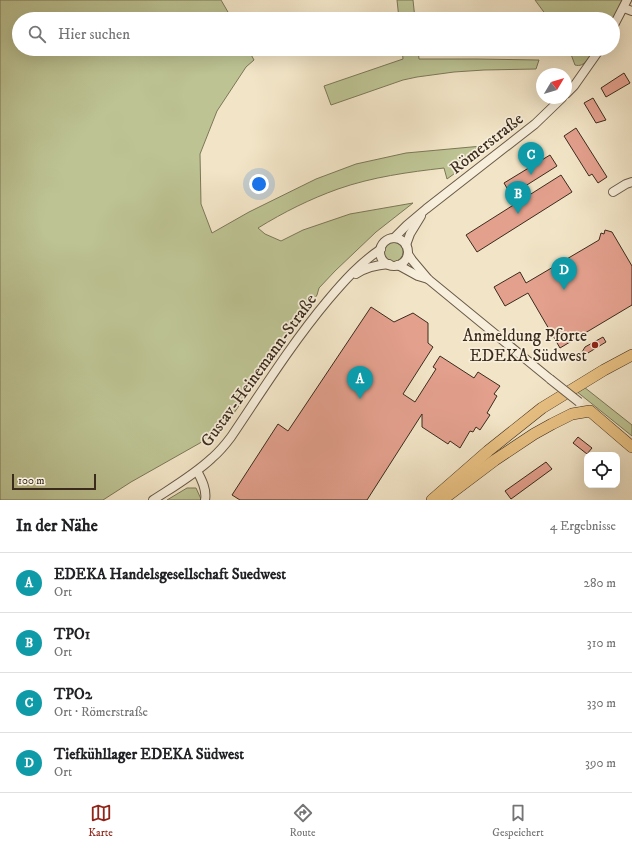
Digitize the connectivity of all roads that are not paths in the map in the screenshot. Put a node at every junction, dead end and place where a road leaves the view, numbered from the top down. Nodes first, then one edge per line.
1 (626, 4) edge
2 (632, 12) edge
3 (620, 15) edge
4 (595, 56) edge
5 (572, 88) edge
6 (556, 104) edge
7 (632, 182) edge
8 (613, 192) dead end
9 (426, 209) junction
10 (394, 238) junction
11 (406, 245) junction
12 (381, 249) junction
13 (408, 254) junction
14 (389, 264) junction
15 (398, 265) junction
16 (345, 280) junction
17 (428, 280) junction
18 (632, 355) edge
19 (590, 412) junction
20 (632, 446) edge
21 (197, 471) junction
22 (153, 500) edge
23 (205, 500) edge
24 (432, 500) edge
25 (442, 500) edge

1 - 2 street
1 - 3 street
4 - 5 street
6 - 9 street, Römerstraße
7 - 8 street
9 - 10 street, Römerstraße
9 - 11 street, Römerstraße
10 - 11 street
10 - 12 street
11 - 13 street
12 - 14 street
12 - 16 street, Gustav-Heinemann-Straße
13 - 15 street
13 - 17 street
14 - 15 street
14 - 16 street, Gustav-Heinemann-Straße
15 - 17 street
16 - 21 street, Gustav-Heinemann-Straße
17 - 19 street, bridge
18 - 24 main road
19 - 20 main road
19 - 25 main road
21 - 22 street, Gustav-Heinemann-Straße
21 - 23 street

